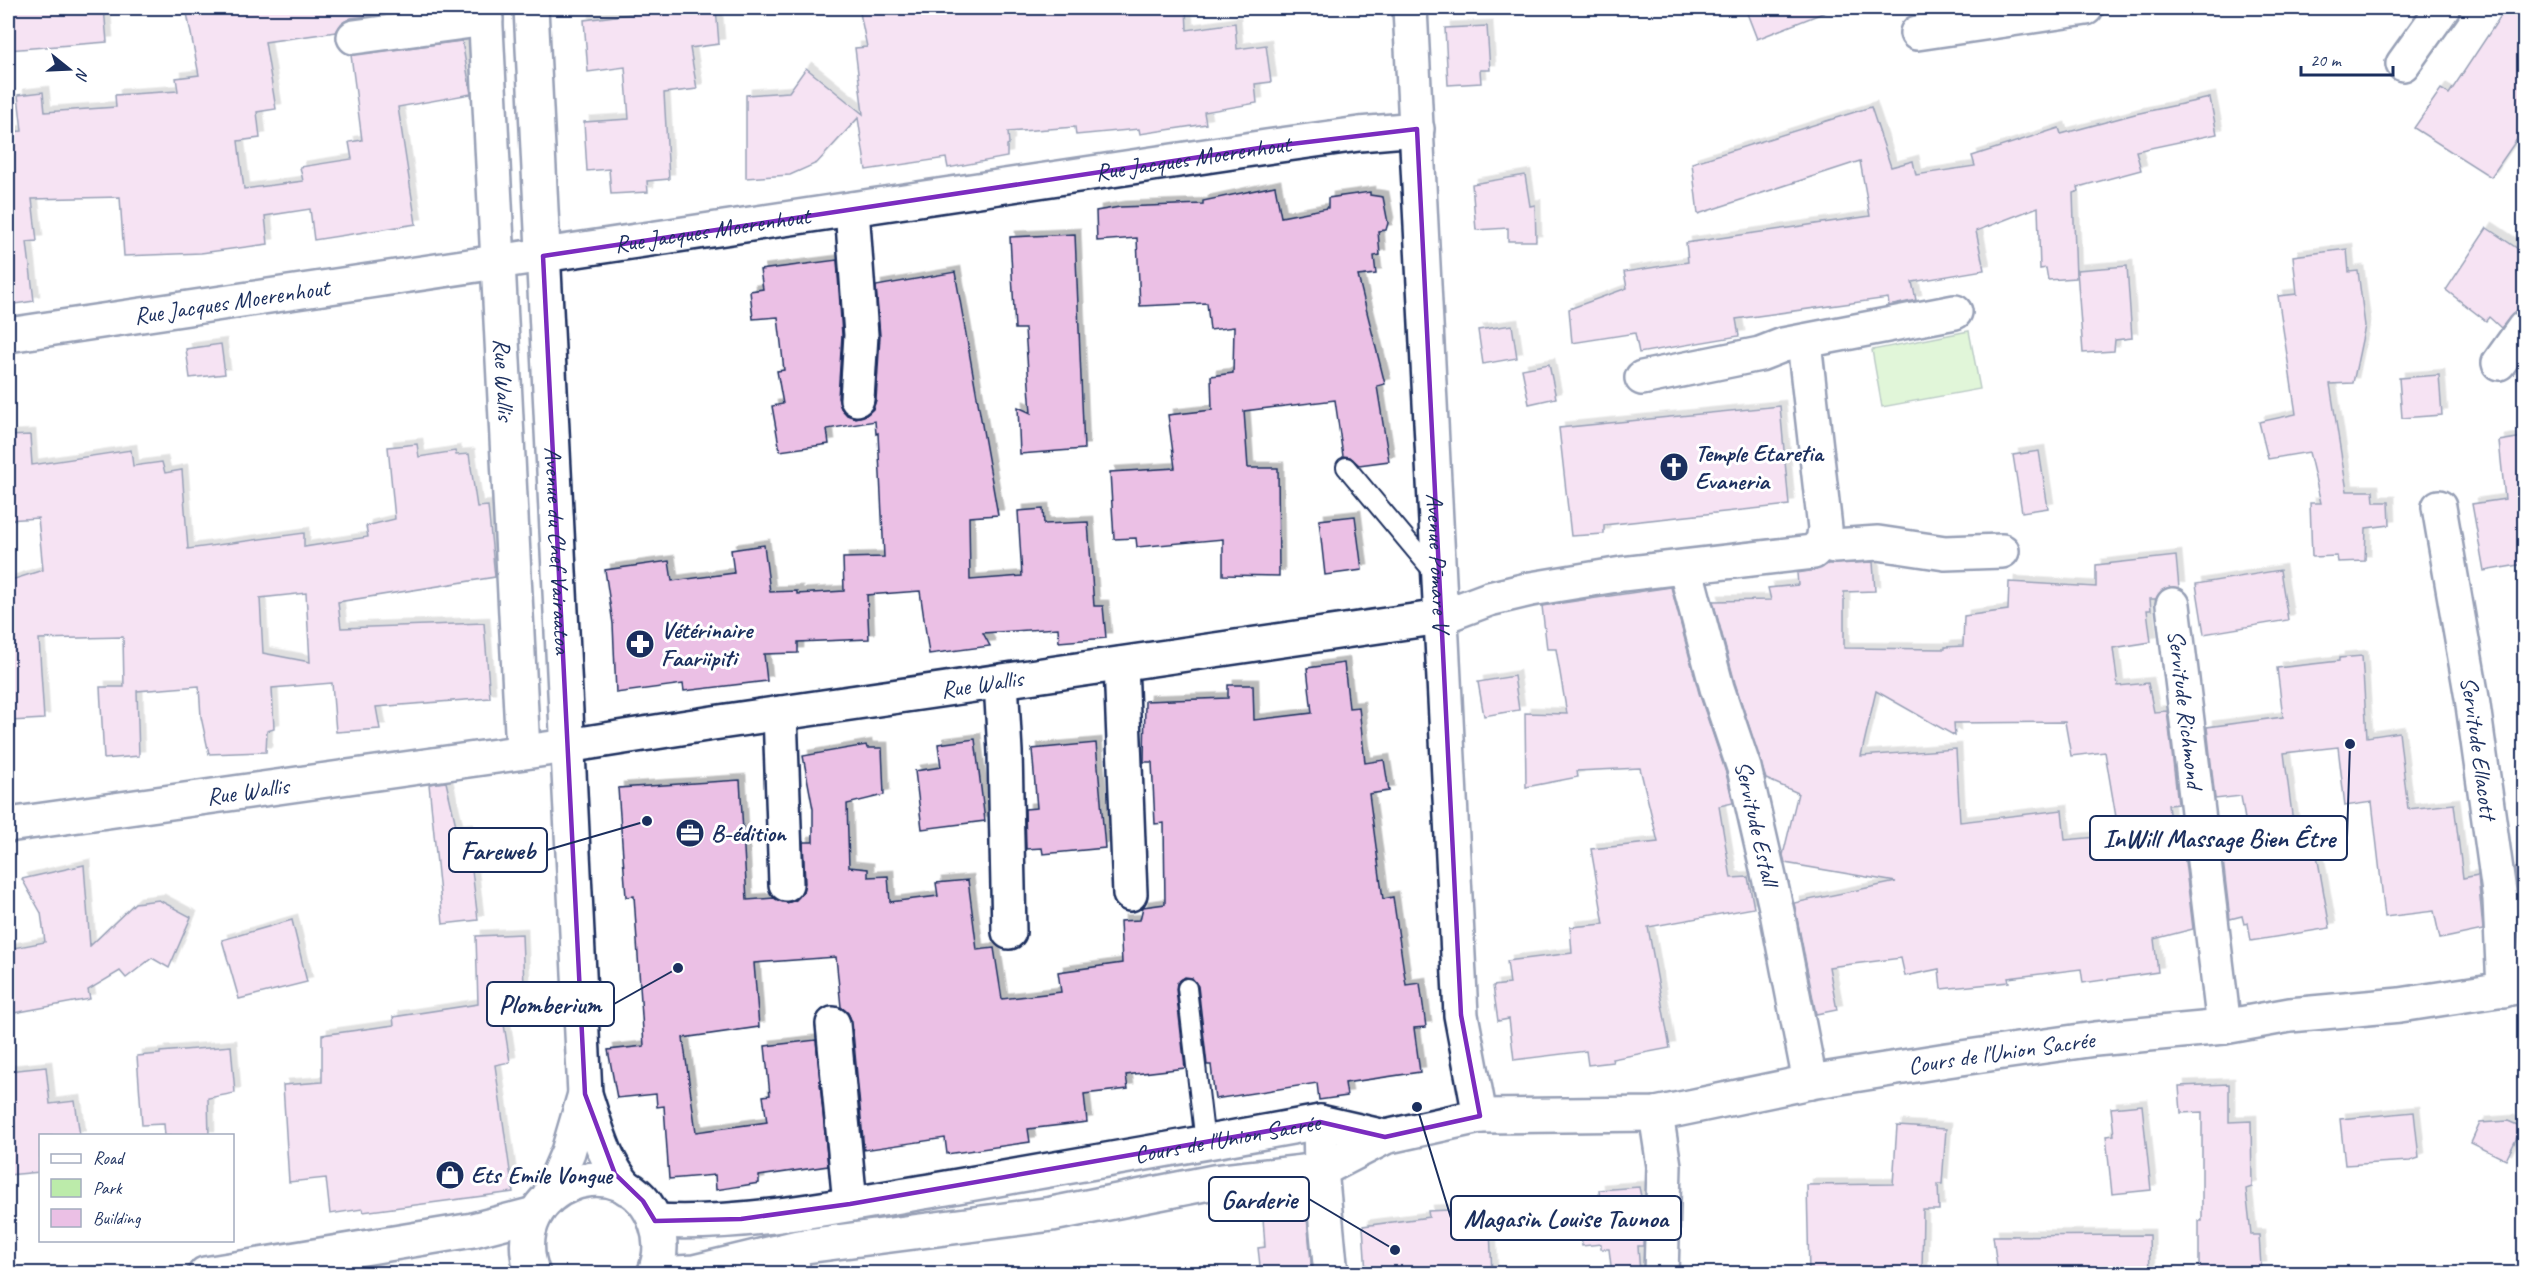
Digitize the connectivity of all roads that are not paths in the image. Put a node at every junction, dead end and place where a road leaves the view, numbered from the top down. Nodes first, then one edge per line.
1 (531, 8) edge
2 (1410, 8) edge
3 (2086, 8) edge
4 (2443, 8) edge
5 (485, 13) edge
6 (1917, 33) dead end
7 (354, 37) dead end
8 (2403, 64) dead end
9 (1417, 129) junction
10 (852, 209) junction
11 (543, 256) junction
12 (499, 263) junction
13 (1955, 312) dead end
14 (2524, 328) edge
15 (8, 335) edge
16 (1804, 342) junction
17 (2499, 363) dead end
18 (1642, 378) dead end
19 (857, 399) dead end
20 (1346, 467) dead end
21 (2439, 507) dead end
22 (1823, 542) junction
23 (2002, 551) dead end
24 (1685, 567) junction
25 (1439, 578) junction
26 (2173, 605) dead end
27 (1441, 617) junction
28 (1121, 664) junction
29 (1001, 682) junction
30 (780, 713) junction
31 (567, 746) junction
32 (523, 751) junction
33 (8, 825) edge
34 (786, 884) dead end
35 (1130, 894) dead end
36 (1009, 932) dead end
37 (1187, 988) dead end
38 (2514, 988) edge
39 (832, 1024) dead end
40 (2224, 1027) junction
41 (1810, 1082) junction
42 (585, 1094) junction
43 (1656, 1114) junction
44 (1480, 1116) junction
45 (1320, 1122) junction
46 (1385, 1137) junction
47 (1205, 1143) junction
48 (1321, 1170) junction
49 (627, 1188) junction
50 (850, 1204) junction
51 (542, 1205) junction
52 (655, 1221) junction
53 (800, 1260) edge
54 (695, 1273) edge
55 (206, 1274) edge
56 (533, 1274) edge
57 (654, 1274) edge
58 (660, 1274) edge
59 (1332, 1274) edge
60 (1661, 1274) edge

1 - 11 street, Avenue du Chef Vairaatoa
2 - 9 street, Avenue Pōmare V
3 - 6 street
4 - 8 street
5 - 7 street
5 - 12 street, Rue Wallis
9 - 10 street, Rue Jacques Moerenhout
9 - 25 street, Avenue Pōmare V
10 - 11 street, Rue Jacques Moerenhout
10 - 19 street
11 - 12 street, Rue Jacques Moerenhout
11 - 31 street, Avenue du Chef Vairaatoa
12 - 15 street, Rue Jacques Moerenhout
12 - 32 street, Rue Wallis
13 - 16 street
14 - 17 street
16 - 18 street
16 - 22 street
20 - 25 lane
21 - 38 street, Servitude Ellacott
22 - 23 street
22 - 24 street, Rue Wallis
24 - 27 street, Rue Wallis
24 - 41 street, Servitude Estall
25 - 27 street, Avenue Pōmare V
26 - 40 street, Servitude Richmond
27 - 28 street, Rue Wallis
27 - 44 street, Avenue Pōmare V
28 - 29 street, Rue Wallis
28 - 35 street
29 - 30 street, Rue Wallis
29 - 36 street
30 - 31 street, Rue Wallis
30 - 34 street
31 - 32 street, Rue Wallis
31 - 42 street, Avenue du Chef Vairaatoa
32 - 33 street, Rue Wallis
37 - 47 lane
38 - 40 street, Cours de l'Union Sacrée
39 - 50 street
40 - 41 street, Cours de l'Union Sacrée
41 - 43 street, Cours de l'Union Sacrée
42 - 49 street, Avenue du Chef Vairaatoa
42 - 51 street, Avenue du Chef Vairaatoa
43 - 44 street, Cours de l'Union Sacrée
43 - 60 street
44 - 46 street, Cours de l'Union Sacrée
45 - 46 street, Cours de l'Union Sacrée
45 - 47 street, Cours de l'Union Sacrée
45 - 48 street
46 - 48 street, Cours de l'Union Sacrée
47 - 50 street, Cours de l'Union Sacrée
48 - 53 street, Cours de l'Union Sacrée
48 - 59 street
49 - 51 street
49 - 52 street, Avenue du Chef Vairaatoa
50 - 52 street, Cours de l'Union Sacrée
51 - 55 street
51 - 56 street, Avenue du Chef Vairaatoa
52 - 57 street, Avenue du Chef Vairaatoa
53 - 54 street, Cours de l'Union Sacrée
54 - 58 street, Cours de l'Union Sacrée

